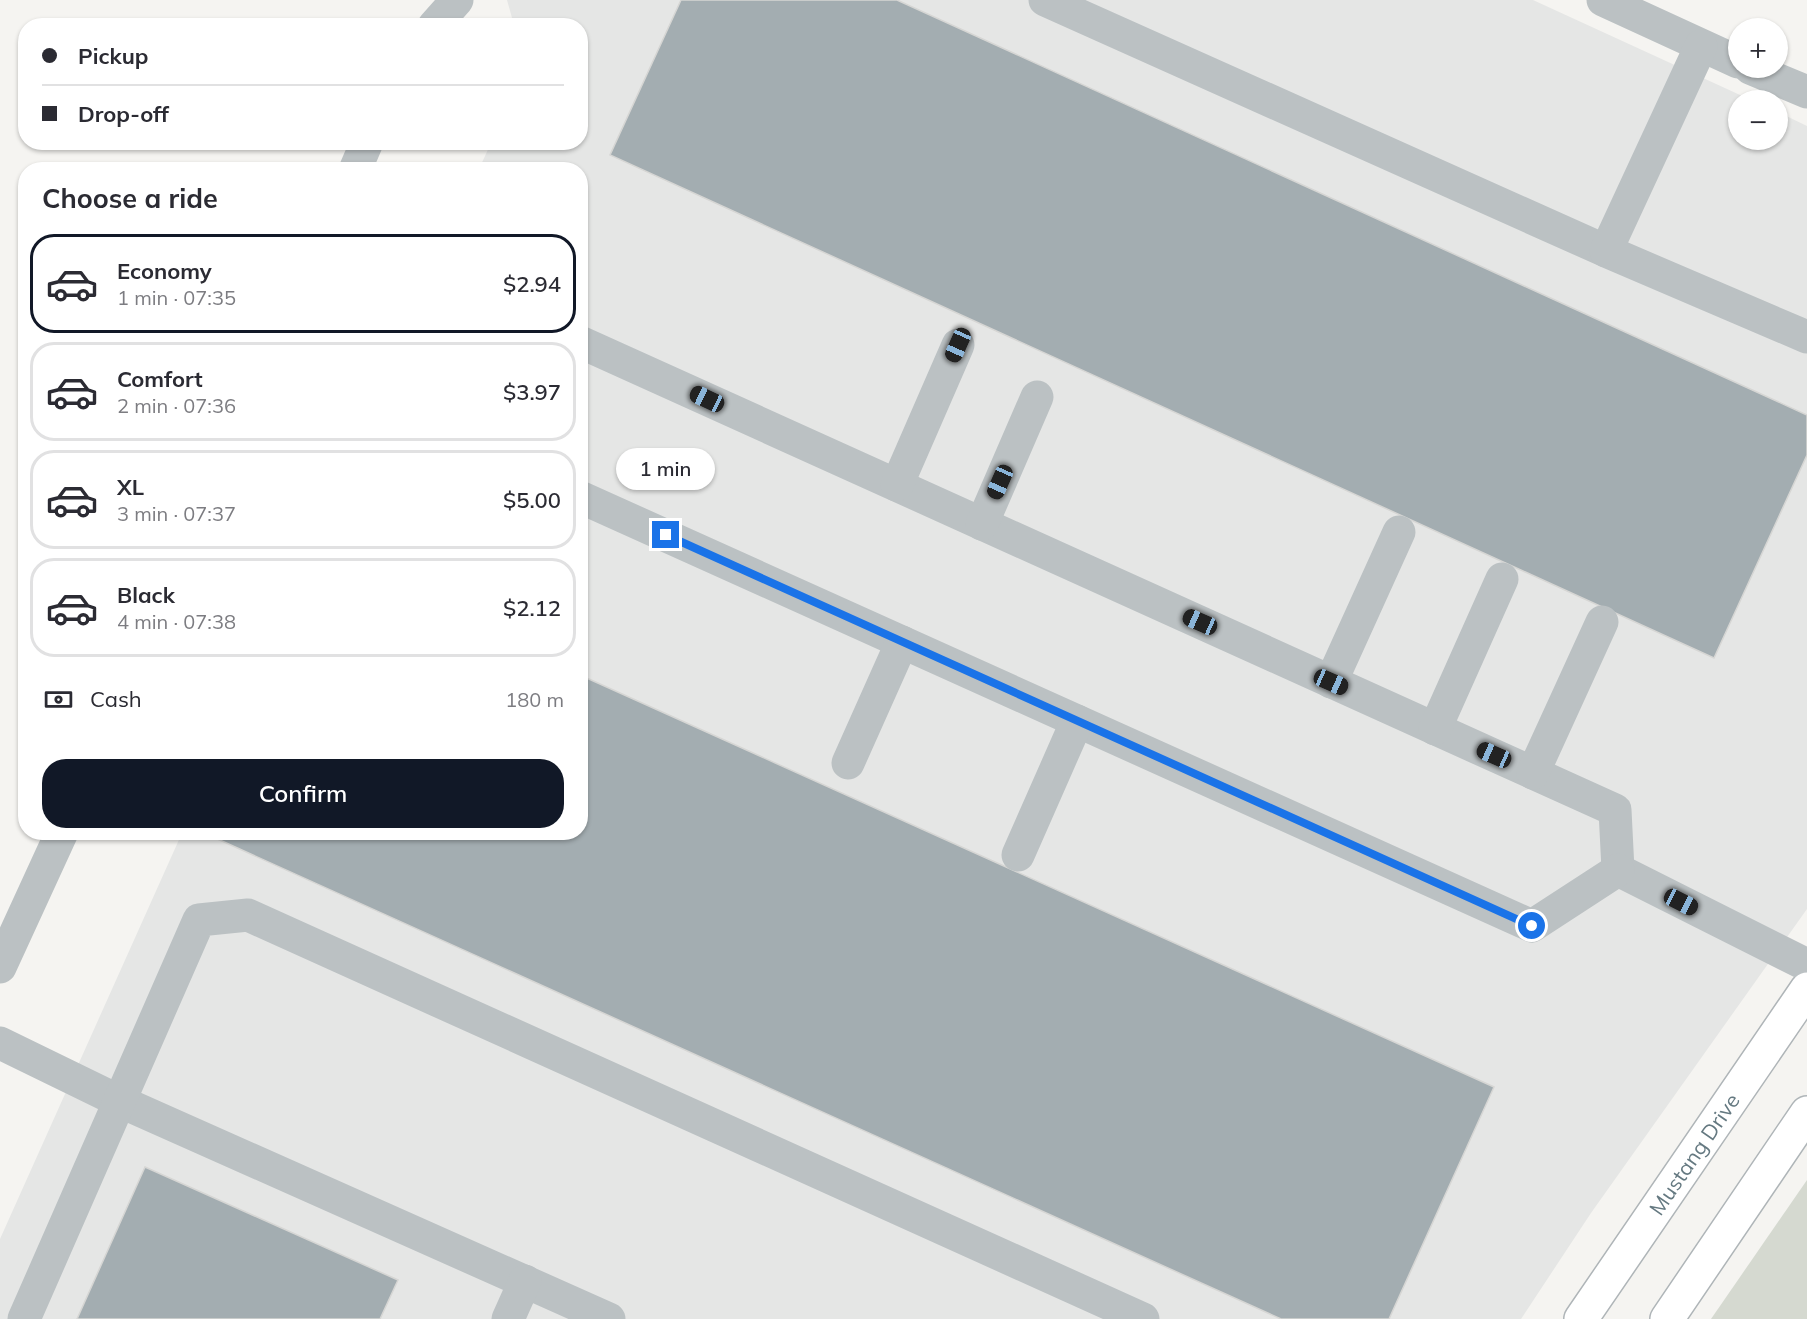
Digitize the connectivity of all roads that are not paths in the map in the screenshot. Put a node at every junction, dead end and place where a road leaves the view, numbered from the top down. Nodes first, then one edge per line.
1 (457, 0) edge
2 (1046, 0) edge
3 (1602, 0) edge
4 (441, 18) edge
5 (1701, 46) junction
6 (1728, 58) edge
7 (1774, 78) edge
8 (1807, 92) edge
9 (1606, 251) junction
10 (1807, 337) edge
11 (958, 345) dead end
12 (588, 346) edge
13 (1037, 397) dead end
14 (897, 485) junction
15 (588, 501) edge
16 (982, 524) junction
17 (1398, 532) dead end
18 (1502, 579) dead end
19 (1602, 622) dead end
20 (902, 642) junction
21 (1331, 682) junction
22 (1077, 721) junction
23 (1435, 729) junction
24 (848, 764) dead end
25 (1533, 773) junction
26 (58, 840) edge
27 (1018, 855) dead end
28 (1618, 870) junction
29 (1807, 965) edge
30 (0, 967) edge
31 (1807, 989) edge
32 (0, 1043) edge
33 (119, 1101) junction
34 (1807, 1113) edge
35 (525, 1281) junction
36 (24, 1319) edge
37 (508, 1319) edge
38 (609, 1319) edge
39 (1143, 1319) edge
40 (1581, 1319) edge
41 (1666, 1319) edge

1 - 4 street
2 - 9 street
3 - 5 street
5 - 6 street
5 - 9 street
7 - 8 street
9 - 10 street
11 - 14 street
12 - 14 street
13 - 16 street
14 - 16 street
15 - 20 street
16 - 21 street
17 - 21 street
18 - 23 street
19 - 25 street
20 - 22 street
20 - 24 street
21 - 23 street
22 - 27 street
22 - 28 street
23 - 25 street
25 - 28 street
26 - 30 street
28 - 29 street
31 - 40 main road, Mustang Drive
32 - 33 street
33 - 35 street
33 - 36 street
33 - 39 street
34 - 41 main road
35 - 37 street
35 - 38 street

